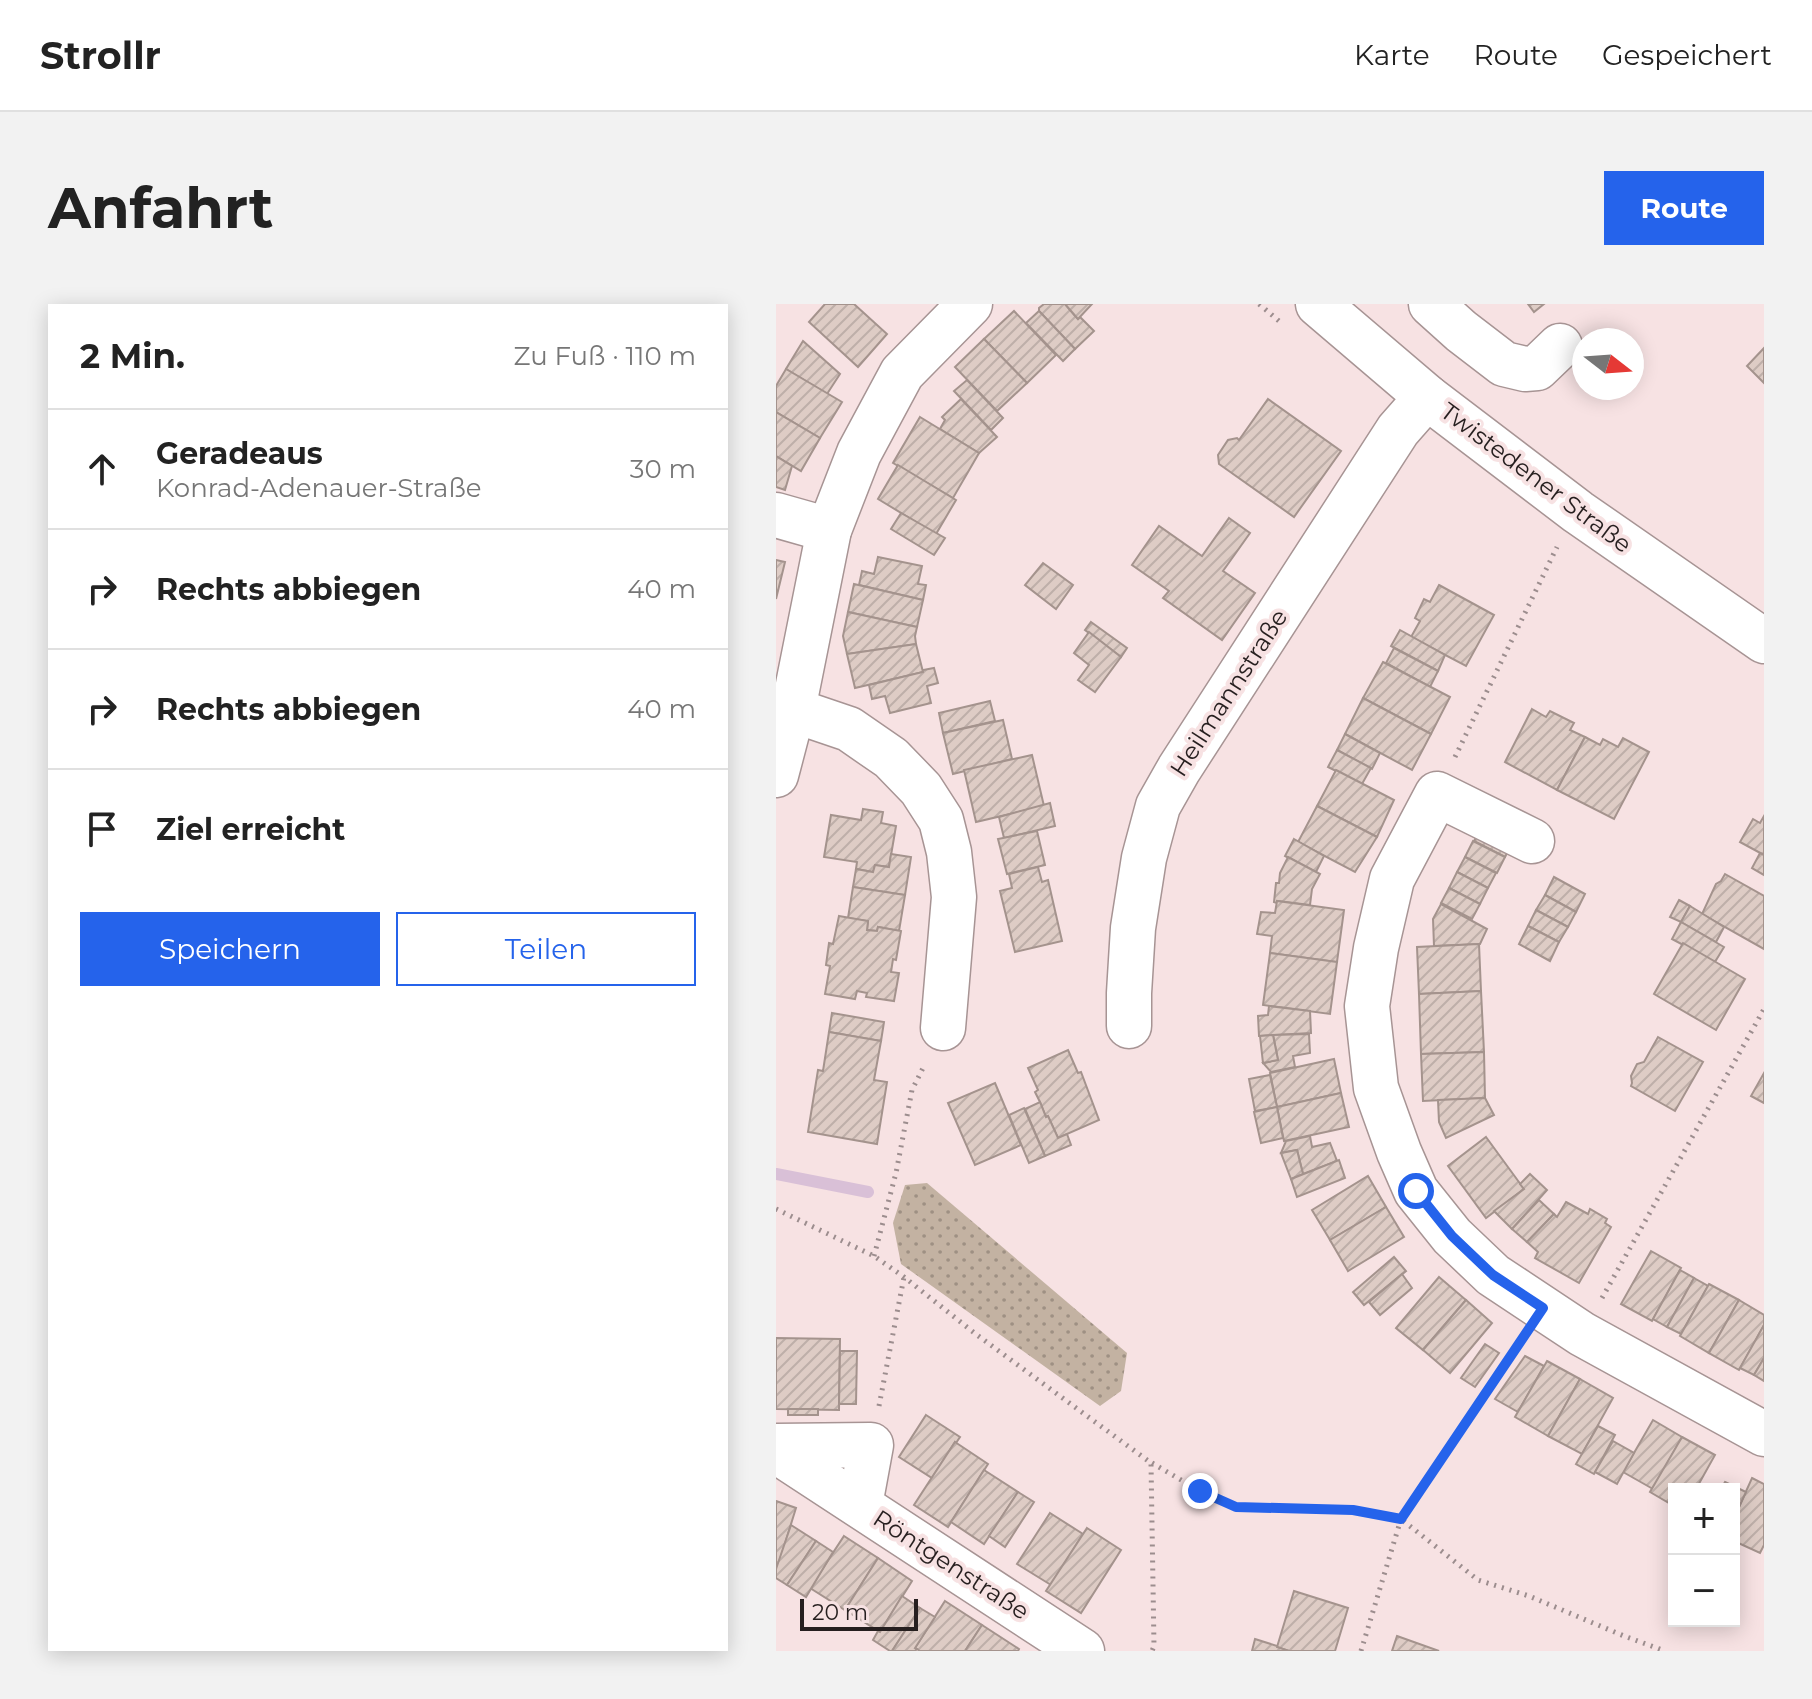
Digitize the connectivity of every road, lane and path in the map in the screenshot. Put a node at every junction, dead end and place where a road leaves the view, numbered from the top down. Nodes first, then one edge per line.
1 (970, 304) edge
2 (1318, 304) edge
3 (1431, 304) edge
4 (1560, 346) dead end
5 (1427, 397) junction
6 (1578, 512) junction
7 (776, 515) edge
8 (829, 530) junction
9 (1764, 641) edge
10 (793, 710) junction
11 (776, 775) edge
12 (1437, 794) junction
13 (1532, 841) dead end
14 (1764, 1009) edge
15 (1129, 1026) dead end
16 (943, 1028) joint
17 (776, 1209) edge
18 (874, 1256) junction
19 (904, 1277) junction
20 (1543, 1308) junction
21 (1582, 1334) junction
22 (1764, 1434) edge
23 (871, 1445) junction
24 (776, 1448) edge
25 (1151, 1463) junction
26 (860, 1505) junction
27 (1401, 1519) junction
28 (1082, 1651) edge
29 (1152, 1651) edge
30 (1361, 1651) edge
31 (1665, 1651) edge

1 - 8 street
2 - 5 street, Twistedener Straße
3 - 4 street
5 - 6 street, Twistedener Straße
5 - 15 street, Heilmannstraße
6 - 9 street, Twistedener Straße
6 - 12 path
7 - 8 street
8 - 10 street
10 - 11 street
10 - 16 street
12 - 13 street
12 - 20 street
14 - 21 path
16 - 18 path
17 - 18 path
18 - 19 path
19 - 23 path
19 - 25 path
20 - 21 street
20 - 27 path
21 - 22 street
23 - 24 street, Röntgenstraße
23 - 26 street, Röntgenstraße
24 - 26 street, Röntgenstraße
25 - 27 path
25 - 29 path
26 - 28 street, Röntgenstraße
27 - 30 path
27 - 31 path

